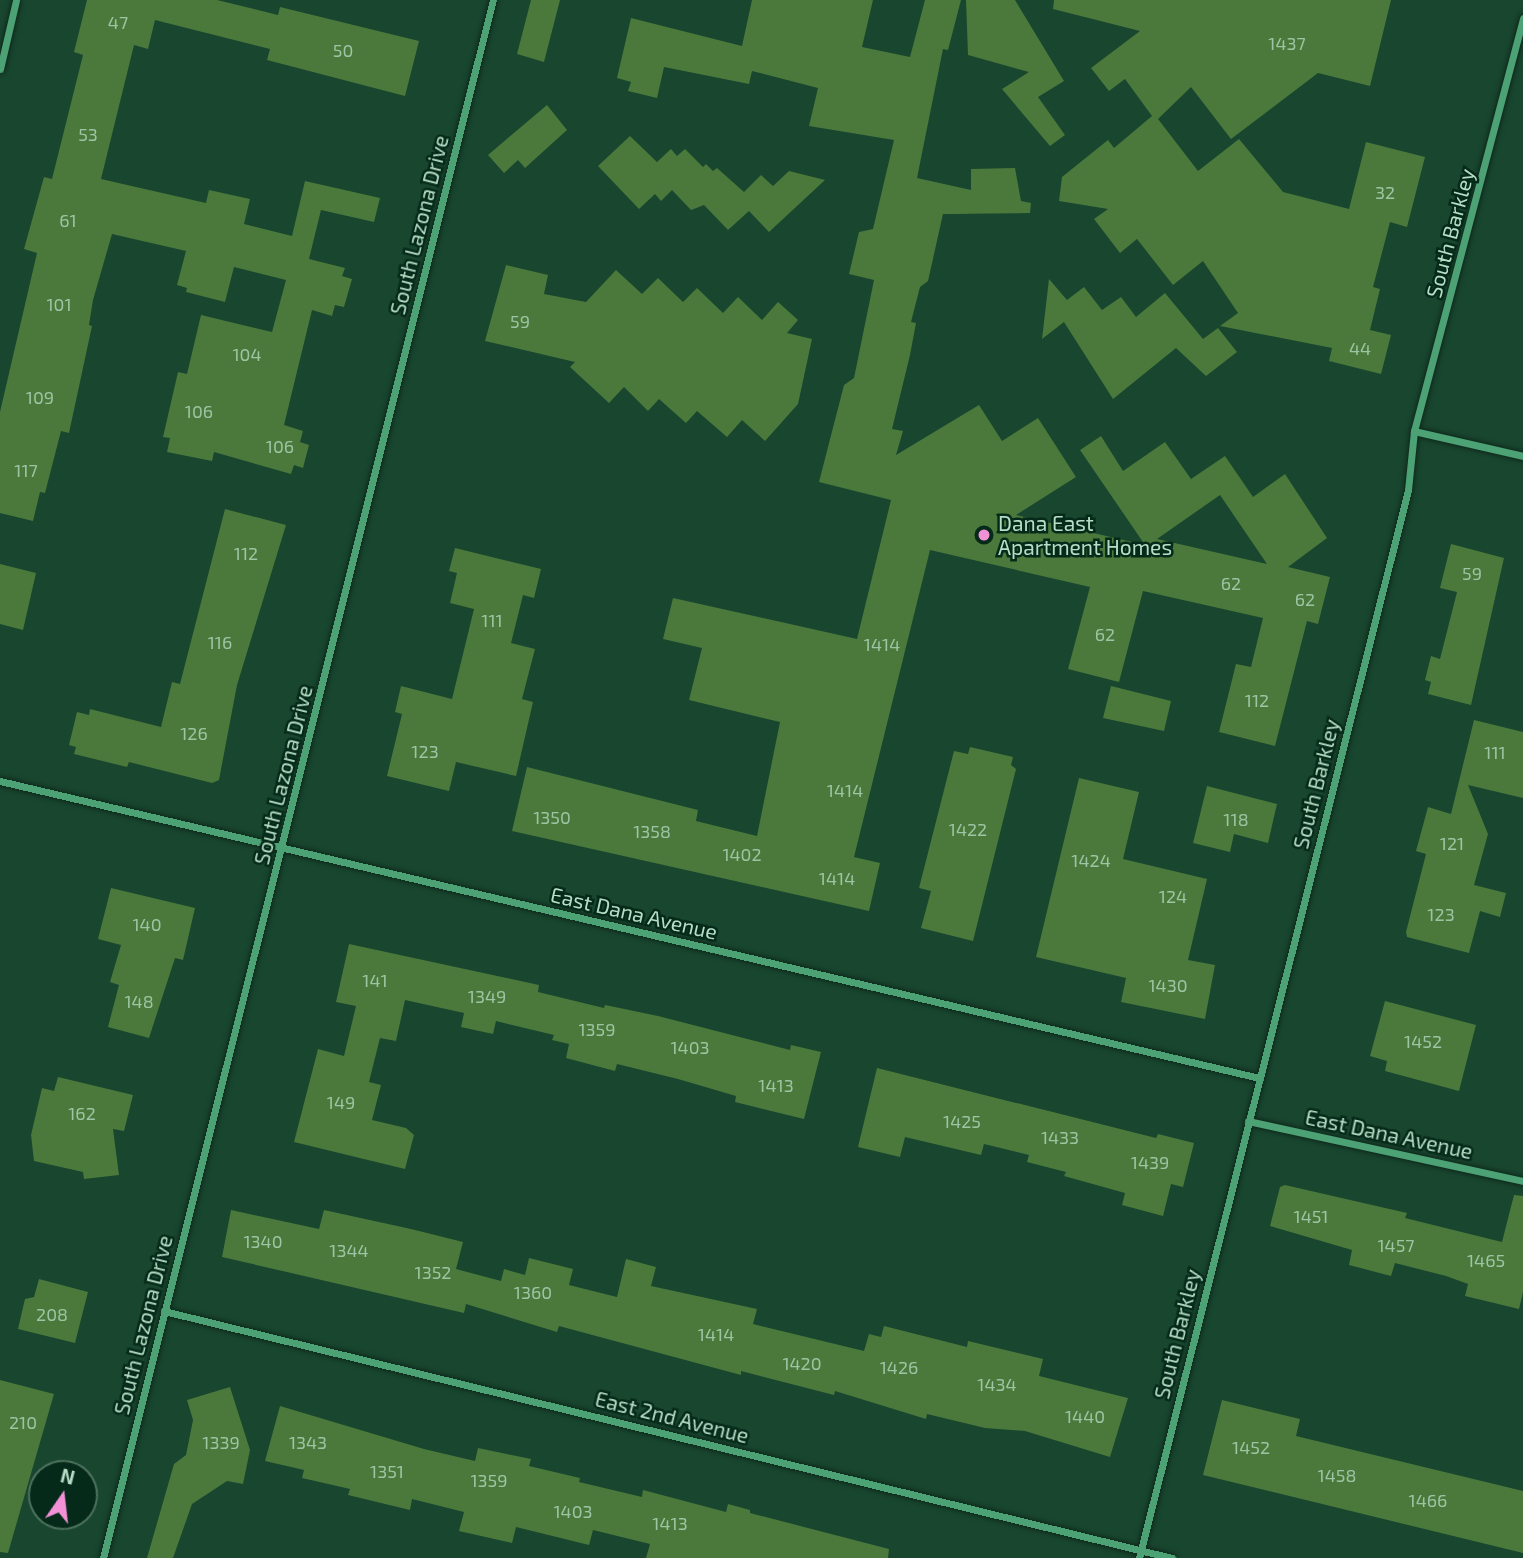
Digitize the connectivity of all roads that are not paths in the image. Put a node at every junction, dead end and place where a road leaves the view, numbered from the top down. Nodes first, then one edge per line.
1 (16, 0) edge
2 (493, 0) edge
3 (1523, 18) edge
4 (0, 69) edge
5 (1414, 431) junction
6 (1523, 456) edge
7 (0, 781) edge
8 (283, 848) junction
9 (1259, 1078) junction
10 (1248, 1121) junction
11 (1523, 1181) edge
12 (164, 1311) junction
13 (1140, 1554) edge
14 (103, 1558) edge
15 (1172, 1558) edge

1 - 4 street
2 - 8 street, South Lazona Drive
3 - 5 street, South Barkley
5 - 6 street
5 - 9 street, South Barkley
7 - 8 street, East Dana Avenue
8 - 9 street, East Dana Avenue
8 - 12 street, South Lazona Drive
9 - 10 street, South Barkley
10 - 11 street, East Dana Avenue
10 - 13 street, South Barkley
12 - 13 street, East 2nd Avenue
12 - 14 street, South Lazona Drive
13 - 15 street, East 2nd Avenue

